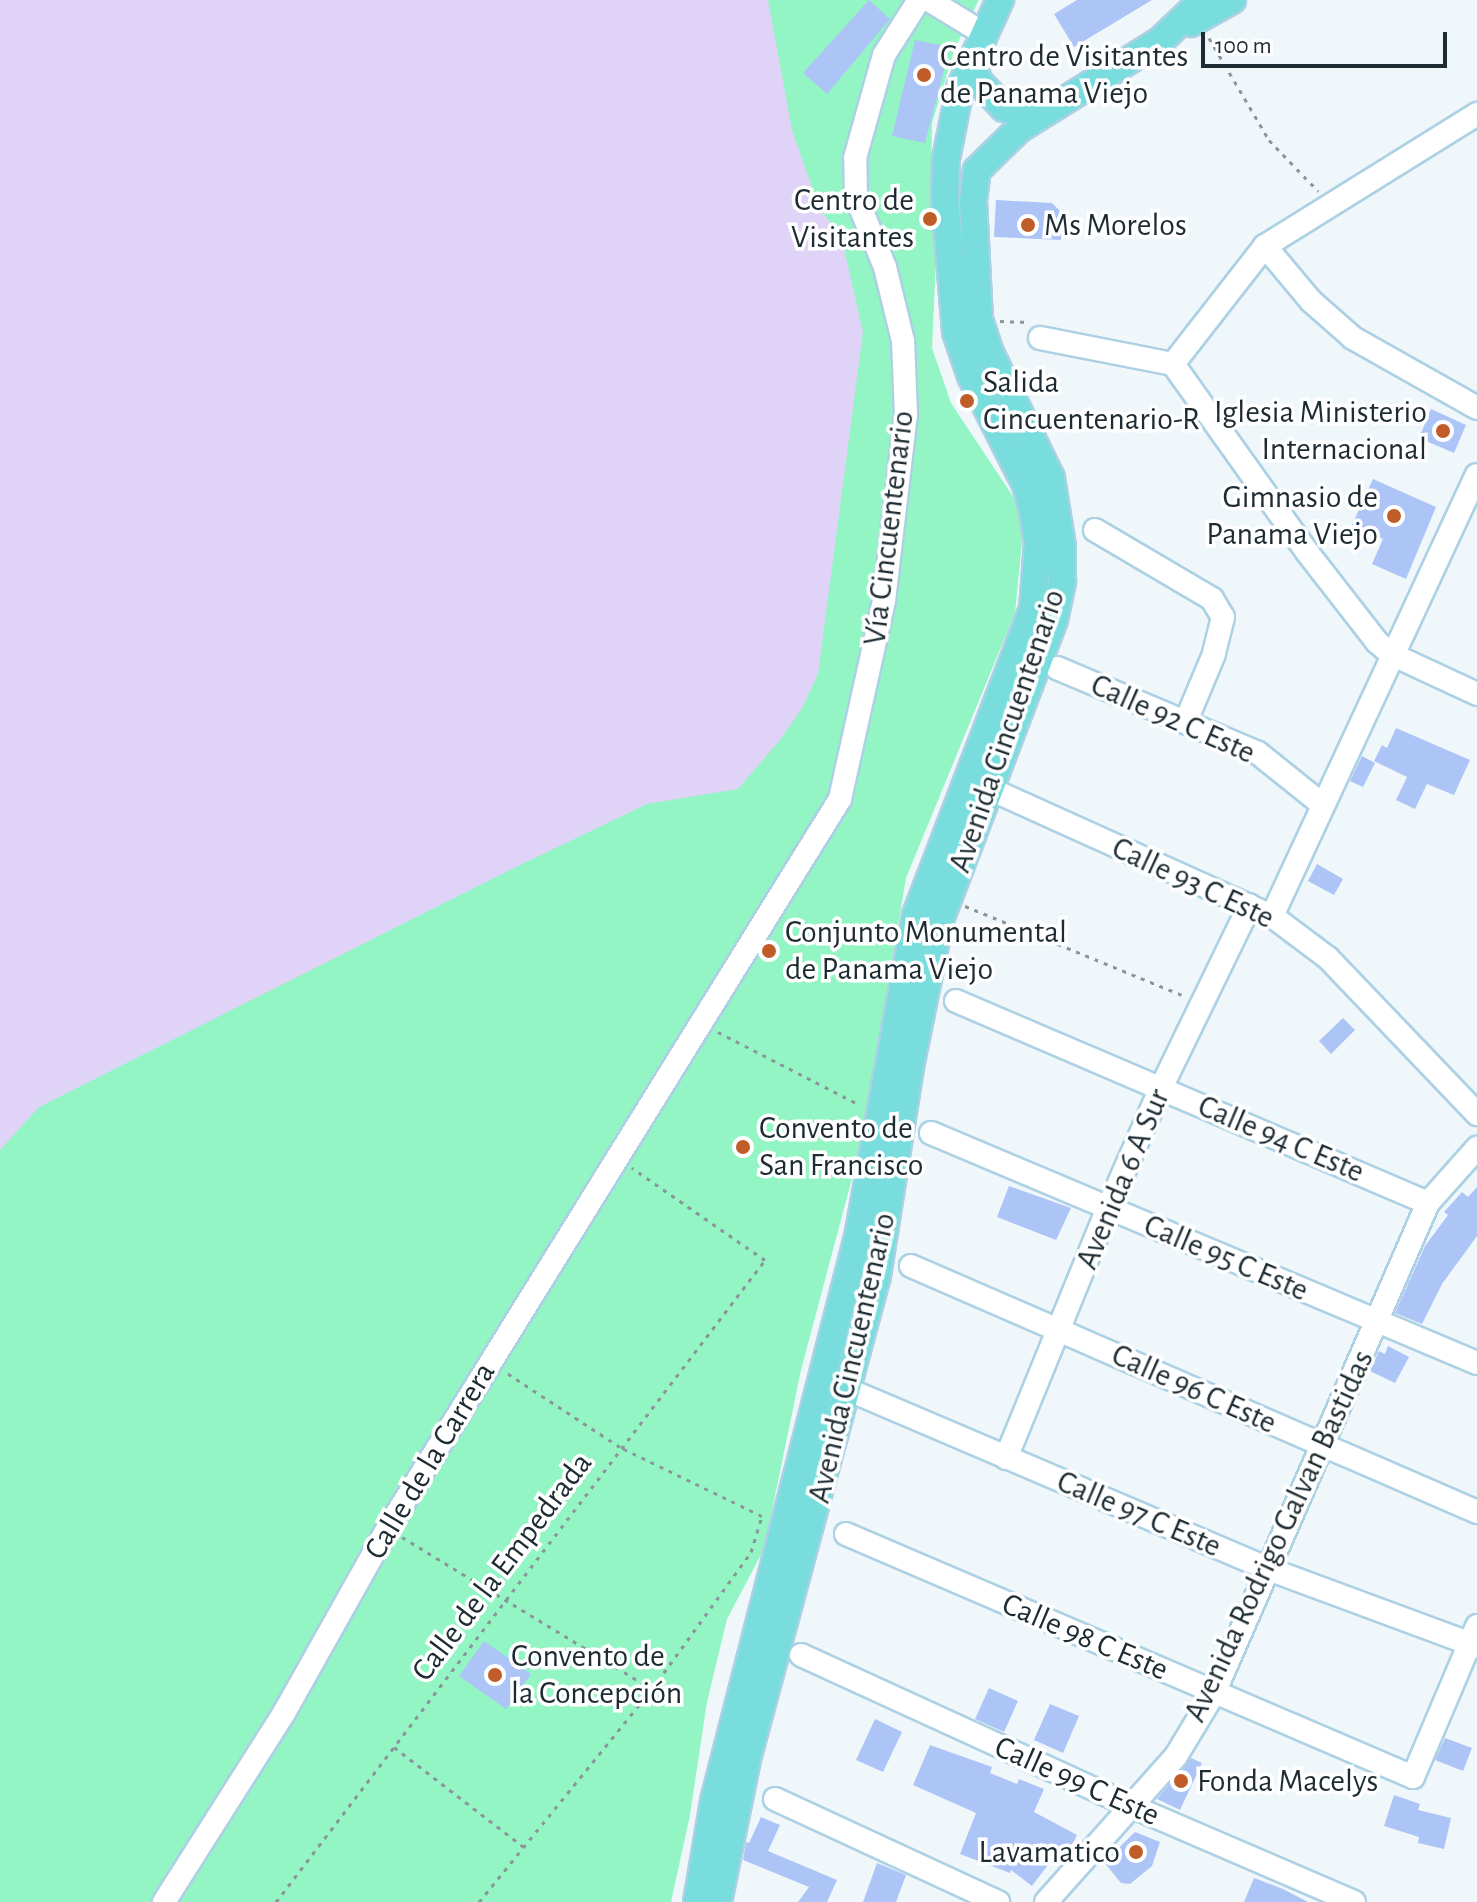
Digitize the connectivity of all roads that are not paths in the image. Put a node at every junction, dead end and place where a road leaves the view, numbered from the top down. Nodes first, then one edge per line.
1 (1000, 0) edge
2 (1232, 0) edge
3 (920, 3) edge
4 (1201, 10) edge
5 (983, 33) junction
6 (971, 62) junction
7 (1052, 106) junction
8 (1477, 114) edge
9 (1265, 246) junction
10 (1040, 338) road end
11 (1173, 364) junction
12 (1477, 408) edge
13 (1477, 475) edge
14 (1095, 530) dead end
15 (1391, 654) junction
16 (1057, 668) dead end
17 (1477, 694) edge
18 (1186, 721) junction
19 (988, 788) junction
20 (1323, 805) junction
21 (1250, 905) junction
22 (1272, 916) junction
23 (956, 1001) dead end
24 (701, 1023) joint
25 (1161, 1088) junction
26 (1477, 1114) edge
27 (931, 1133) dead end
28 (1477, 1148) edge
29 (1428, 1203) junction
30 (1108, 1208) junction
31 (911, 1266) dead end
32 (1377, 1321) junction
33 (1059, 1329) junction
34 (1477, 1363) edge
35 (849, 1390) junction
36 (1324, 1446) junction
37 (1006, 1458) junction
38 (1477, 1512) edge
39 (846, 1534) dead end
40 (1271, 1570) junction
41 (1474, 1638) edge
42 (801, 1655) dead end
43 (1214, 1693) junction
44 (775, 1799) dead end
45 (1131, 1806) junction
46 (164, 1902) edge
47 (697, 1902) edge
48 (718, 1902) edge
49 (998, 1902) edge
50 (1046, 1902) edge
51 (1354, 1902) edge

1 - 5 main road, Avenida Cincuentenario
2 - 4 main road, Avenida Cincuentenario
3 - 5 street
3 - 24 street, Vía Cincuentenario
4 - 7 main road, Avenida Cincuentenario
5 - 6 main road, Avenida Cincuentenario
6 - 7 main road
6 - 47 main road, Avenida Cincuentenario
7 - 19 main road, Avenida Cincuentenario
8 - 9 street
9 - 11 street
9 - 12 street
10 - 11 street
11 - 15 street
13 - 15 street
14 - 18 street
15 - 17 street
15 - 20 street
16 - 18 street, Calle 92 C Este
18 - 20 street, Calle 92 C Este
19 - 21 street, Calle 93 C Este
19 - 35 main road, Avenida Cincuentenario
20 - 22 street
21 - 22 street, Calle 93 C Este
21 - 25 street, Avenida 6 A Sur
22 - 26 street, Calle 93 C Este
23 - 25 street, Calle 94 C Este
24 - 46 street, Calle de la Carrera
25 - 29 street, Calle 94 C Este
25 - 30 street, Avenida 6 A Sur
27 - 30 street, Calle 95 C Este
28 - 29 street, Avenida Rodrigo Galvan Bastidas
29 - 32 street, Avenida Rodrigo Galvan Bastidas
30 - 32 street, Calle 95 C Este
30 - 33 street, Avenida 6 A Sur
31 - 33 street, Calle 96 C Este
32 - 34 street, Calle 95 C Este
32 - 36 street, Avenida Rodrigo Galvan Bastidas
33 - 36 street, Calle 96 C Este
33 - 37 street, Avenida 6 A Sur
35 - 37 street, Calle 97 C Este
35 - 48 main road, Avenida Cincuentenario
36 - 38 street, Calle 96 C Este
36 - 40 street, Avenida Rodrigo Galvan Bastidas
37 - 40 street, Calle 97 C Este
39 - 43 street, Calle 98 C Este
40 - 41 street, Calle 97 C Este
40 - 43 street, Avenida Rodrigo Galvan Bastidas
41 - 43 street, Calle 98 C Este
42 - 45 street, Calle 99 C Este
43 - 45 street, Avenida Rodrigo Galvan Bastidas
44 - 49 street
45 - 50 street, Avenida Rodrigo Galvan Bastidas
45 - 51 street, Calle 99 C Este

